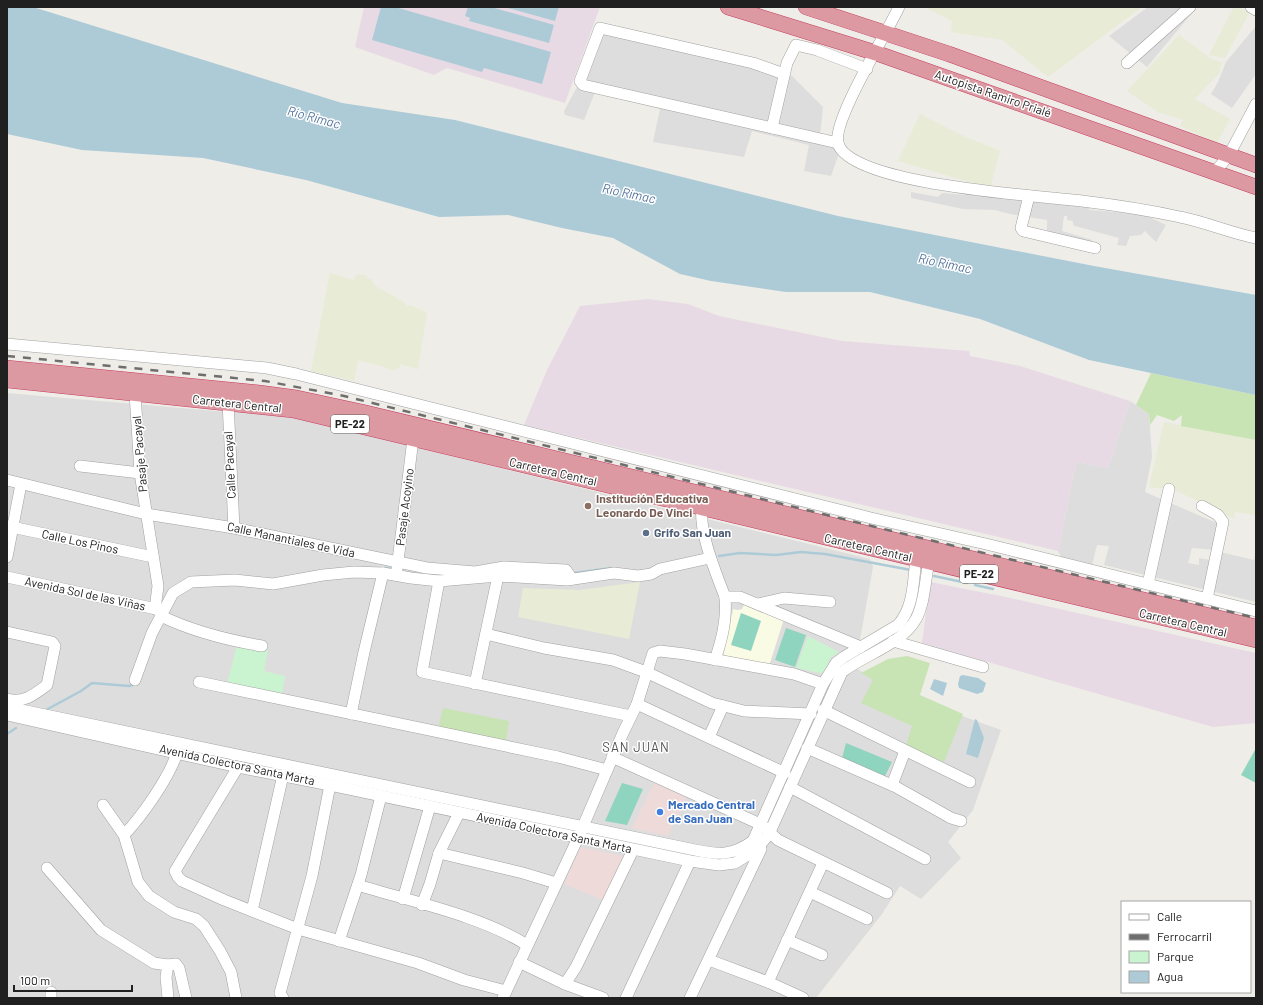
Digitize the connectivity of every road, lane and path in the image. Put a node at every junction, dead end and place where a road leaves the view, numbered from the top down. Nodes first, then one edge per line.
1 (728, 7) edge
2 (806, 7) edge
3 (899, 7) edge
4 (1190, 7) edge
5 (1251, 7) edge
6 (1256, 10) edge
7 (887, 33) junction
8 (876, 53) junction
9 (1127, 63) dead end
10 (867, 69) junction
11 (784, 74) junction
12 (1256, 104) edge
13 (772, 128) junction
14 (838, 143) junction
15 (1229, 155) junction
16 (1256, 165) edge
17 (1215, 172) junction
18 (1256, 187) edge
19 (1029, 196) junction
20 (1256, 238) edge
21 (1095, 248) dead end
22 (7, 344) edge
23 (7, 368) edge
24 (7, 380) edge
25 (135, 393) junction
26 (228, 402) junction
27 (537, 436) junction
28 (413, 439) junction
29 (534, 453) junction
30 (624, 457) junction
31 (80, 466) dead end
32 (140, 473) junction
33 (619, 474) junction
34 (7, 480) edge
35 (21, 484) junction
36 (1169, 489) dead end
37 (703, 501) junction
38 (1202, 506) dead end
39 (146, 514) junction
40 (10, 526) edge
41 (234, 528) junction
42 (7, 557) edge
43 (153, 558) junction
44 (710, 558) junction
45 (922, 561) junction
46 (398, 562) junction
47 (383, 573) junction
48 (396, 576) junction
49 (498, 576) junction
50 (7, 577) edge
51 (572, 579) junction
52 (439, 581) junction
53 (1148, 584) junction
54 (1080, 592) junction
55 (726, 597) junction
56 (1207, 599) junction
57 (830, 602) dead end
58 (758, 604) junction
59 (1256, 611) edge
60 (160, 612) junction
61 (1256, 627) edge
62 (7, 632) edge
63 (486, 634) junction
64 (1256, 640) edge
65 (893, 641) junction
66 (262, 646) dead end
67 (861, 647) junction
68 (715, 660) junction
69 (983, 667) dead end
70 (646, 672) junction
71 (135, 680) dead end
72 (199, 682) dead end
73 (475, 684) junction
74 (823, 684) junction
75 (7, 699) edge
76 (637, 704) junction
77 (723, 706) junction
78 (7, 707) edge
79 (823, 710) junction
80 (351, 714) junction
81 (810, 714) junction
82 (7, 715) edge
83 (631, 716) junction
84 (709, 737) junction
85 (807, 748) junction
86 (905, 751) junction
87 (177, 753) junction
88 (612, 757) junction
89 (238, 767) junction
90 (607, 770) junction
91 (784, 773) junction
92 (283, 776) junction
93 (970, 782) dead end
94 (330, 784) junction
95 (892, 785) junction
96 (790, 787) junction
97 (381, 796) junction
98 (103, 805) dead end
99 (430, 806) junction
100 (459, 813) junction
101 (960, 821) dead end
102 (583, 825) junction
103 (762, 825) junction
104 (124, 835) junction
105 (767, 837) junction
106 (578, 838) junction
107 (633, 850) junction
108 (439, 853) junction
109 (925, 859) dead end
110 (690, 861) junction
111 (823, 863) junction
112 (47, 868) dead end
113 (556, 883) junction
114 (358, 885) junction
115 (810, 892) junction
116 (887, 893) dead end
117 (403, 899) junction
118 (422, 905) junction
119 (252, 911) junction
120 (867, 919) dead end
121 (298, 929) junction
122 (787, 940) junction
123 (339, 941) junction
124 (527, 945) junction
125 (822, 955) dead end
126 (709, 960) junction
127 (519, 962) junction
128 (168, 965) junction
129 (768, 982) junction
130 (565, 984) junction
131 (504, 994) edge
132 (168, 998) edge
133 (186, 998) edge
134 (236, 998) edge
135 (283, 998) edge
136 (604, 998) edge
137 (626, 998) edge
138 (690, 998) edge
139 (803, 998) edge

1 - 8 highway, Autopista Ramiro Prialé
2 - 7 highway, Autopista Ramiro Prialé
3 - 7 street
4 - 9 street
5 - 6 street
7 - 8 street
7 - 15 highway, Autopista Ramiro Prialé
8 - 10 street
8 - 17 highway, Autopista Ramiro Prialé
10 - 11 street
10 - 14 street
11 - 13 street
11 - 13 street
12 - 15 street
13 - 14 street
14 - 19 street
15 - 16 highway, Autopista Ramiro Prialé
15 - 17 street
17 - 18 highway, Autopista Ramiro Prialé
19 - 20 street
19 - 21 street
22 - 27 street
23 - 29 highway, Carretera Central / PE-22
24 - 25 highway, Carretera Central / PE-22
25 - 26 highway, Carretera Central / PE-22
25 - 32 street, Pasaje Pacayal
26 - 28 highway, Carretera Central / PE-22
26 - 41 street, Calle Pacayal
27 - 29 street
27 - 30 street
28 - 37 highway, Carretera Central / PE-22
28 - 46 street, Pasaje Acoyino
29 - 33 highway, Carretera Central / PE-22
30 - 33 street
30 - 53 street
31 - 32 street
32 - 39 street, Pasaje Pacayal
33 - 37 highway, Carretera Central / PE-22
34 - 35 street, Calle Manantiales de Vida
35 - 39 street, Calle Manantiales de Vida
35 - 40 street
36 - 53 street
37 - 44 street
37 - 45 highway, Carretera Central / PE-22
37 - 54 highway, Carretera Central / PE-22
38 - 56 street
39 - 41 street, Calle Manantiales de Vida
39 - 43 street, Pasaje Pacayal
40 - 42 street
40 - 43 street, Calle Los Pinos
41 - 46 street, Calle Manantiales de Vida
43 - 60 street, Pasaje Pacayal
44 - 51 street
44 - 55 street
45 - 54 highway, Carretera Central / PE-22
45 - 65 street, Avenida Colectora Santa Marta
45 - 67 street, Avenida Colectora Santa Marta
46 - 48 street, Pasaje Acoyino
46 - 51 street, Calle Manantiales de Vida
47 - 48 street
47 - 60 street
47 - 80 street
48 - 52 street
49 - 51 street
49 - 52 street
49 - 63 street
50 - 60 street, Avenida Sol de las Viñas
52 - 73 street
53 - 56 street
54 - 61 highway, Carretera Central / PE-22
54 - 64 highway, Carretera Central / PE-22
55 - 58 street
55 - 68 street
56 - 59 street
57 - 58 street
58 - 67 street
60 - 66 street, Avenida Sol de las Viñas
60 - 71 street
62 - 75 street
63 - 70 street
63 - 73 street
65 - 69 street
65 - 79 street, Avenida Colectora Santa Marta
67 - 74 street, Avenida Colectora Santa Marta
68 - 70 street
68 - 74 street
70 - 76 street
70 - 77 street
72 - 80 street
73 - 83 street
74 - 81 street, Avenida Colectora Santa Marta
76 - 83 street
76 - 84 street
77 - 81 street
77 - 84 street
78 - 102 street, Avenida Colectora Santa Marta
79 - 85 street, Avenida Colectora Santa Marta
79 - 86 street
80 - 90 street
81 - 91 street, Avenida Colectora Santa Marta
82 - 87 street, Avenida Colectora Santa Marta
83 - 88 street
84 - 91 street
85 - 95 street
85 - 96 street, Avenida Colectora Santa Marta
86 - 93 street
86 - 95 street
87 - 89 street, Avenida Colectora Santa Marta
87 - 104 street
88 - 90 street
88 - 103 street
89 - 92 street, Avenida Colectora Santa Marta
89 - 119 street
90 - 102 street
91 - 103 street, Avenida Colectora Santa Marta
92 - 94 street, Avenida Colectora Santa Marta
92 - 119 street
94 - 97 street, Avenida Colectora Santa Marta
94 - 121 street
95 - 101 street
96 - 105 street, Avenida Colectora Santa Marta
96 - 109 street
97 - 99 street, Avenida Colectora Santa Marta
97 - 114 street
98 - 104 street
99 - 100 street, Avenida Colectora Santa Marta
99 - 117 street
100 - 106 street, Avenida Colectora Santa Marta
100 - 108 street
102 - 103 street, Avenida Colectora Santa Marta
102 - 106 street
103 - 105 street
104 - 134 street
105 - 110 street, Avenida Colectora Santa Marta
105 - 111 street
105 - 126 street
106 - 107 street, Avenida Colectora Santa Marta
106 - 113 street
107 - 110 street, Avenida Colectora Santa Marta
107 - 130 street
108 - 113 street
108 - 118 street
110 - 137 street
111 - 115 street
111 - 116 street
112 - 128 street
113 - 124 street
114 - 117 street
114 - 123 street
115 - 120 street
115 - 122 street
117 - 118 street
118 - 124 street
119 - 121 street
121 - 123 street
121 - 135 street
122 - 125 street
122 - 129 street
123 - 131 street
124 - 127 street
126 - 129 street
126 - 138 street
127 - 130 street
127 - 131 street
128 - 132 street
128 - 133 street
129 - 139 street
130 - 136 street

